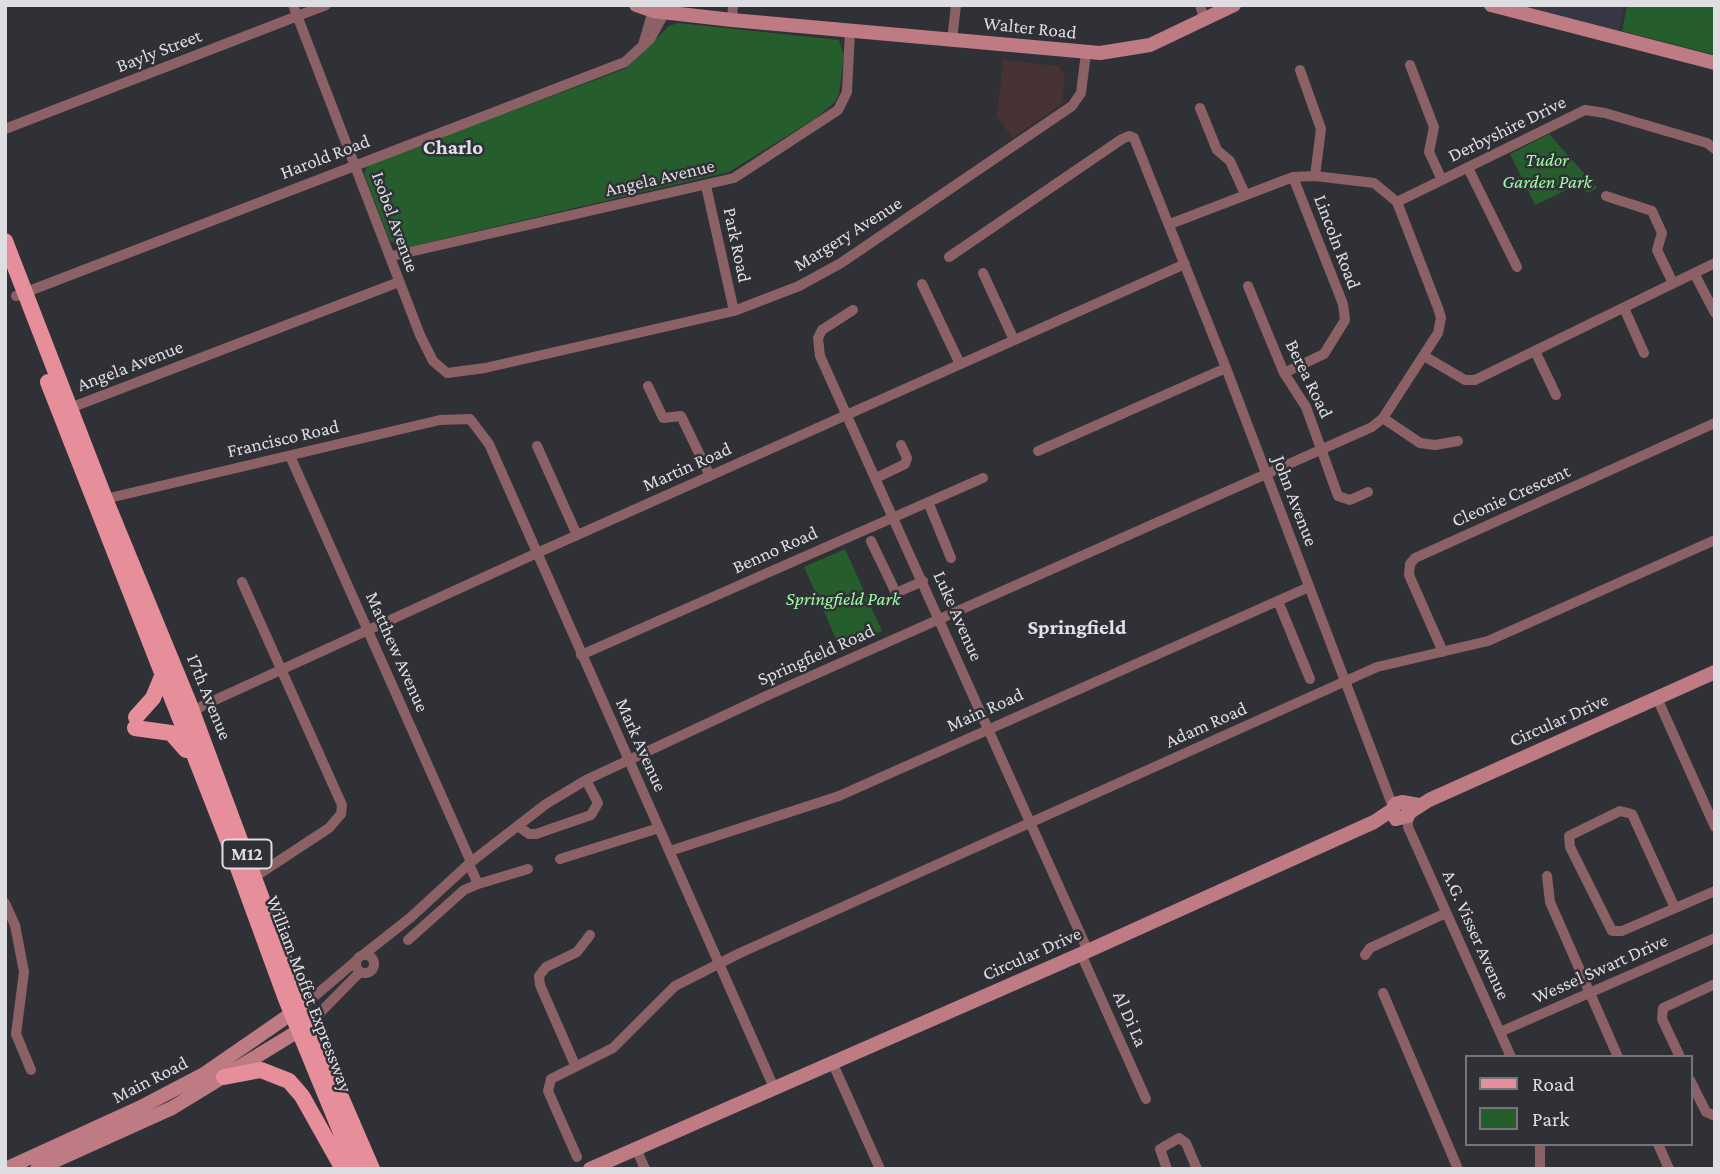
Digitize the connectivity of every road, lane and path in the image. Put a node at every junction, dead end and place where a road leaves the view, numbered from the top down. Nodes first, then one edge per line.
1 (293, 5) edge
2 (326, 5) edge
3 (636, 5) edge
4 (733, 5) edge
5 (956, 5) edge
6 (1234, 5) edge
7 (1491, 5) edge
8 (659, 12) junction
9 (1202, 12) edge
10 (298, 16) junction
11 (732, 20) junction
12 (850, 30) junction
13 (952, 40) junction
14 (1086, 53) junction
15 (1715, 63) edge
16 (1410, 65) dead end
17 (1300, 70) dead end
18 (1200, 108) dead end
19 (5, 129) edge
20 (1715, 149) edge
21 (355, 164) junction
22 (1468, 168) junction
23 (1315, 176) junction
24 (1293, 177) junction
25 (1441, 180) junction
26 (706, 186) junction
27 (1245, 194) junction
28 (1605, 197) dead end
29 (1397, 202) junction
30 (1170, 224) junction
31 (5, 241) edge
32 (392, 256) junction
33 (949, 257) dead end
34 (1715, 263) edge
35 (1185, 264) junction
36 (1517, 267) dead end
37 (5, 268) edge
38 (983, 273) dead end
39 (1694, 274) junction
40 (399, 282) junction
41 (1673, 283) junction
42 (922, 284) dead end
43 (1248, 286) dead end
44 (20, 294) junction
45 (1623, 308) junction
46 (853, 310) dead end
47 (734, 311) junction
48 (1715, 313) edge
49 (1014, 340) junction
50 (1535, 351) junction
51 (1644, 353) dead end
52 (1424, 356) junction
53 (960, 364) junction
54 (1226, 368) junction
55 (440, 370) joint
56 (1284, 373) junction
57 (648, 386) dead end
58 (1556, 395) dead end
59 (70, 408) junction
60 (848, 415) junction
61 (1382, 418) junction
62 (470, 419) joint
63 (1715, 424) edge
64 (1458, 441) dead end
65 (901, 444) dead end
66 (537, 446) dead end
67 (1321, 449) junction
68 (1038, 451) dead end
69 (290, 456) junction
70 (1266, 472) junction
71 (710, 476) junction
72 (876, 478) junction
73 (983, 478) dead end
74 (87, 482) joint
75 (1368, 492) dead end
76 (105, 499) junction
77 (928, 502) junction
78 (894, 517) junction
79 (577, 535) junction
80 (1715, 540) edge
81 (872, 541) dead end
82 (537, 553) junction
83 (951, 558) dead end
84 (923, 581) junction
85 (242, 582) dead end
86 (1309, 587) junction
87 (1278, 601) junction
88 (940, 619) junction
89 (368, 631) junction
90 (1443, 652) junction
91 (581, 655) junction
92 (282, 669) junction
93 (1715, 672) edge
94 (163, 674) junction
95 (1310, 679) dead end
96 (1346, 682) junction
97 (1657, 698) junction
98 (188, 709) junction
99 (989, 730) junction
100 (628, 759) junction
101 (201, 777) junction
102 (586, 780) junction
103 (1403, 812) junction
104 (1031, 823) junction
105 (518, 826) junction
106 (1715, 827) edge
107 (659, 828) junction
108 (670, 851) junction
109 (559, 859) dead end
110 (470, 863) junction
111 (528, 869) dead end
112 (256, 876) junction
113 (1546, 876) dead end
114 (478, 884) junction
115 (1715, 891) edge
116 (6, 908) edge
117 (1675, 908) junction
118 (1446, 913) junction
119 (590, 935) dead end
120 (1715, 938) edge
121 (408, 940) dead end
122 (1084, 952) junction
123 (1365, 955) dead end
124 (365, 958) junction
125 (719, 964) junction
126 (360, 972) junction
127 (1715, 984) edge
128 (1383, 993) dead end
129 (1590, 993) junction
130 (297, 1009) junction
131 (304, 1027) junction
132 (1500, 1032) junction
133 (1510, 1055) edge
134 (1617, 1055) edge
135 (1679, 1055) edge
136 (833, 1064) junction
137 (575, 1065) junction
138 (31, 1070) dead end
139 (224, 1077) junction
140 (1692, 1084) edge
141 (775, 1090) junction
142 (1146, 1099) dead end
143 (1715, 1116) edge
144 (704, 1121) junction
145 (1540, 1146) edge
146 (1659, 1146) edge
147 (577, 1157) dead end
148 (642, 1162) edge
149 (5, 1168) edge
150 (37, 1169) edge
151 (343, 1169) edge
152 (356, 1169) edge
153 (372, 1169) edge
154 (590, 1169) edge
155 (607, 1169) edge
156 (880, 1169) edge
157 (1167, 1169) edge
158 (1197, 1169) edge
159 (1458, 1169) edge
160 (1540, 1169) edge
161 (1669, 1169) edge

1 - 10 street, Isobel Avenue
2 - 10 street, Bayly Street
3 - 8 street, Walter Road
4 - 11 street
5 - 13 street
6 - 9 street, Walter Road
7 - 15 street
8 - 11 street, Walter Road
8 - 21 street, Harold Road
9 - 14 street, Walter Road
10 - 19 street, Bayly Street
10 - 21 street, Isobel Avenue
11 - 12 street, Walter Road
12 - 13 street, Walter Road
12 - 26 street, Angela Avenue
13 - 14 street, Walter Road
14 - 47 street, Margery Avenue
16 - 25 street
17 - 23 street
18 - 27 street
20 - 22 street, Derbyshire Drive
21 - 32 street, Isobel Avenue
21 - 44 street, Harold Road
22 - 25 street, Derbyshire Drive
22 - 36 street
23 - 24 street
23 - 29 street
24 - 27 street
24 - 56 street, Lincoln Road
25 - 29 street, Derbyshire Drive
26 - 32 street, Angela Avenue
26 - 47 street, Park Road
27 - 30 street
28 - 41 street
29 - 52 street
30 - 33 street, John Avenue
30 - 35 street, John Avenue
31 - 44 main road, 17th Avenue / M12
32 - 40 street, Isobel Avenue
34 - 39 street
35 - 49 street, Martin Road
35 - 54 street, John Avenue
37 - 44 main road, 17th Avenue / M12
38 - 49 street
39 - 41 street
39 - 48 street
40 - 55 street, Isobel Avenue
40 - 59 street, Angela Avenue
41 - 45 street
42 - 53 street
43 - 56 street, Berea Road
44 - 59 main road, 17th Avenue / M12
44 - 74 main road, 17th Avenue / M12
45 - 50 street
45 - 51 street
46 - 60 street, Luke Avenue
47 - 55 street, Margery Avenue
49 - 53 street, Martin Road
50 - 52 street
50 - 58 street
52 - 61 street
53 - 60 street, Martin Road
54 - 68 street
54 - 70 street, John Avenue
56 - 67 street, Berea Road
57 - 71 street
59 - 76 main road, 17th Avenue / M12
60 - 71 street, Martin Road
60 - 72 street, Luke Avenue
61 - 64 street
61 - 67 street, Springfield Road
62 - 69 street, Francisco Road
62 - 82 street, Mark Avenue
63 - 90 street, Cleonie Crescent
65 - 72 street
66 - 79 street
67 - 70 street, Springfield Road
67 - 75 street, Berea Road
69 - 76 street, Francisco Road
69 - 89 street, Matthew Avenue
70 - 86 street, John Avenue
70 - 88 street, Springfield Road
71 - 79 street, Martin Road
72 - 78 street, Luke Avenue
73 - 77 street, Benno Road
74 - 94 main road, William Moffet Expressway / M12
76 - 98 main road, 17th Avenue / M12
77 - 78 street, Benno Road
77 - 83 street
78 - 84 street, Luke Avenue
78 - 91 street, Benno Road
79 - 82 street, Martin Road
80 - 90 street, Adam Road
81 - 84 street
82 - 89 street, Martin Road
82 - 91 street, Mark Avenue
84 - 88 street, Luke Avenue
85 - 92 street
86 - 87 street, Main Road
86 - 96 street, John Avenue
87 - 95 street
87 - 99 street, Main Road
88 - 99 street, Luke Avenue
88 - 100 street, Springfield Road
89 - 92 street, Martin Road
89 - 110 street, Matthew Avenue
90 - 96 street, Adam Road
91 - 100 street, Mark Avenue
92 - 98 street, Martin Road
92 - 112 street
93 - 97 street, Circular Drive
94 - 98 main road, William Moffet Expressway / M12
94 - 101 main road
96 - 103 street, John Avenue
96 - 104 street, Adam Road
97 - 103 street, Circular Drive
97 - 106 street
98 - 101 main road, William Moffet Expressway / M12
98 - 112 main road, 17th Avenue / M12
99 - 104 street, Luke Avenue
99 - 108 street, Main Road
100 - 102 street, Springfield Road
100 - 107 street, Mark Avenue
101 - 130 main road, William Moffet Expressway / M12
102 - 105 street, Springfield Road
102 - 105 street
103 - 118 street, A.G. Visser Avenue
103 - 122 street, Circular Drive
104 - 122 street, Luke Avenue
104 - 125 street, Adam Road
105 - 110 street, Springfield Road
107 - 108 street, Mark Avenue
107 - 109 street
108 - 125 street, Mark Avenue
110 - 114 street, Matthew Avenue
110 - 124 street, Springfield Road
111 - 114 street
112 - 130 main road, 17th Avenue / M12
113 - 129 street
114 - 121 street
115 - 117 street
116 - 138 street
117 - 117 street
118 - 123 street
118 - 132 street, A.G. Visser Avenue
119 - 137 street
120 - 129 street, Wessel Swart Drive
122 - 136 street, Circular Drive
122 - 142 street, Al Di La
124 - 126 street
124 - 126 street
124 - 130 street, Springfield Road
125 - 137 street, Adam Road
125 - 141 street, Mark Avenue
126 - 131 street
127 - 135 street
128 - 159 street
129 - 132 street, Wessel Swart Drive
129 - 134 street
130 - 131 main road, 17th Avenue / M12
130 - 149 street, Main Road
131 - 139 street, Main Road
131 - 152 main road, William Moffet Expressway / M12
131 - 153 main road, 17th Avenue / M12
132 - 133 street, A.G. Visser Avenue
136 - 141 street, Circular Drive
136 - 156 street
137 - 147 street, Adam Road
139 - 150 street, Main Road
139 - 151 main road
140 - 143 street
141 - 144 street, Circular Drive
144 - 148 street, Circular Drive
144 - 154 street, Circular Drive
145 - 160 street
146 - 161 street
148 - 155 street, Circular Drive
157 - 158 street

